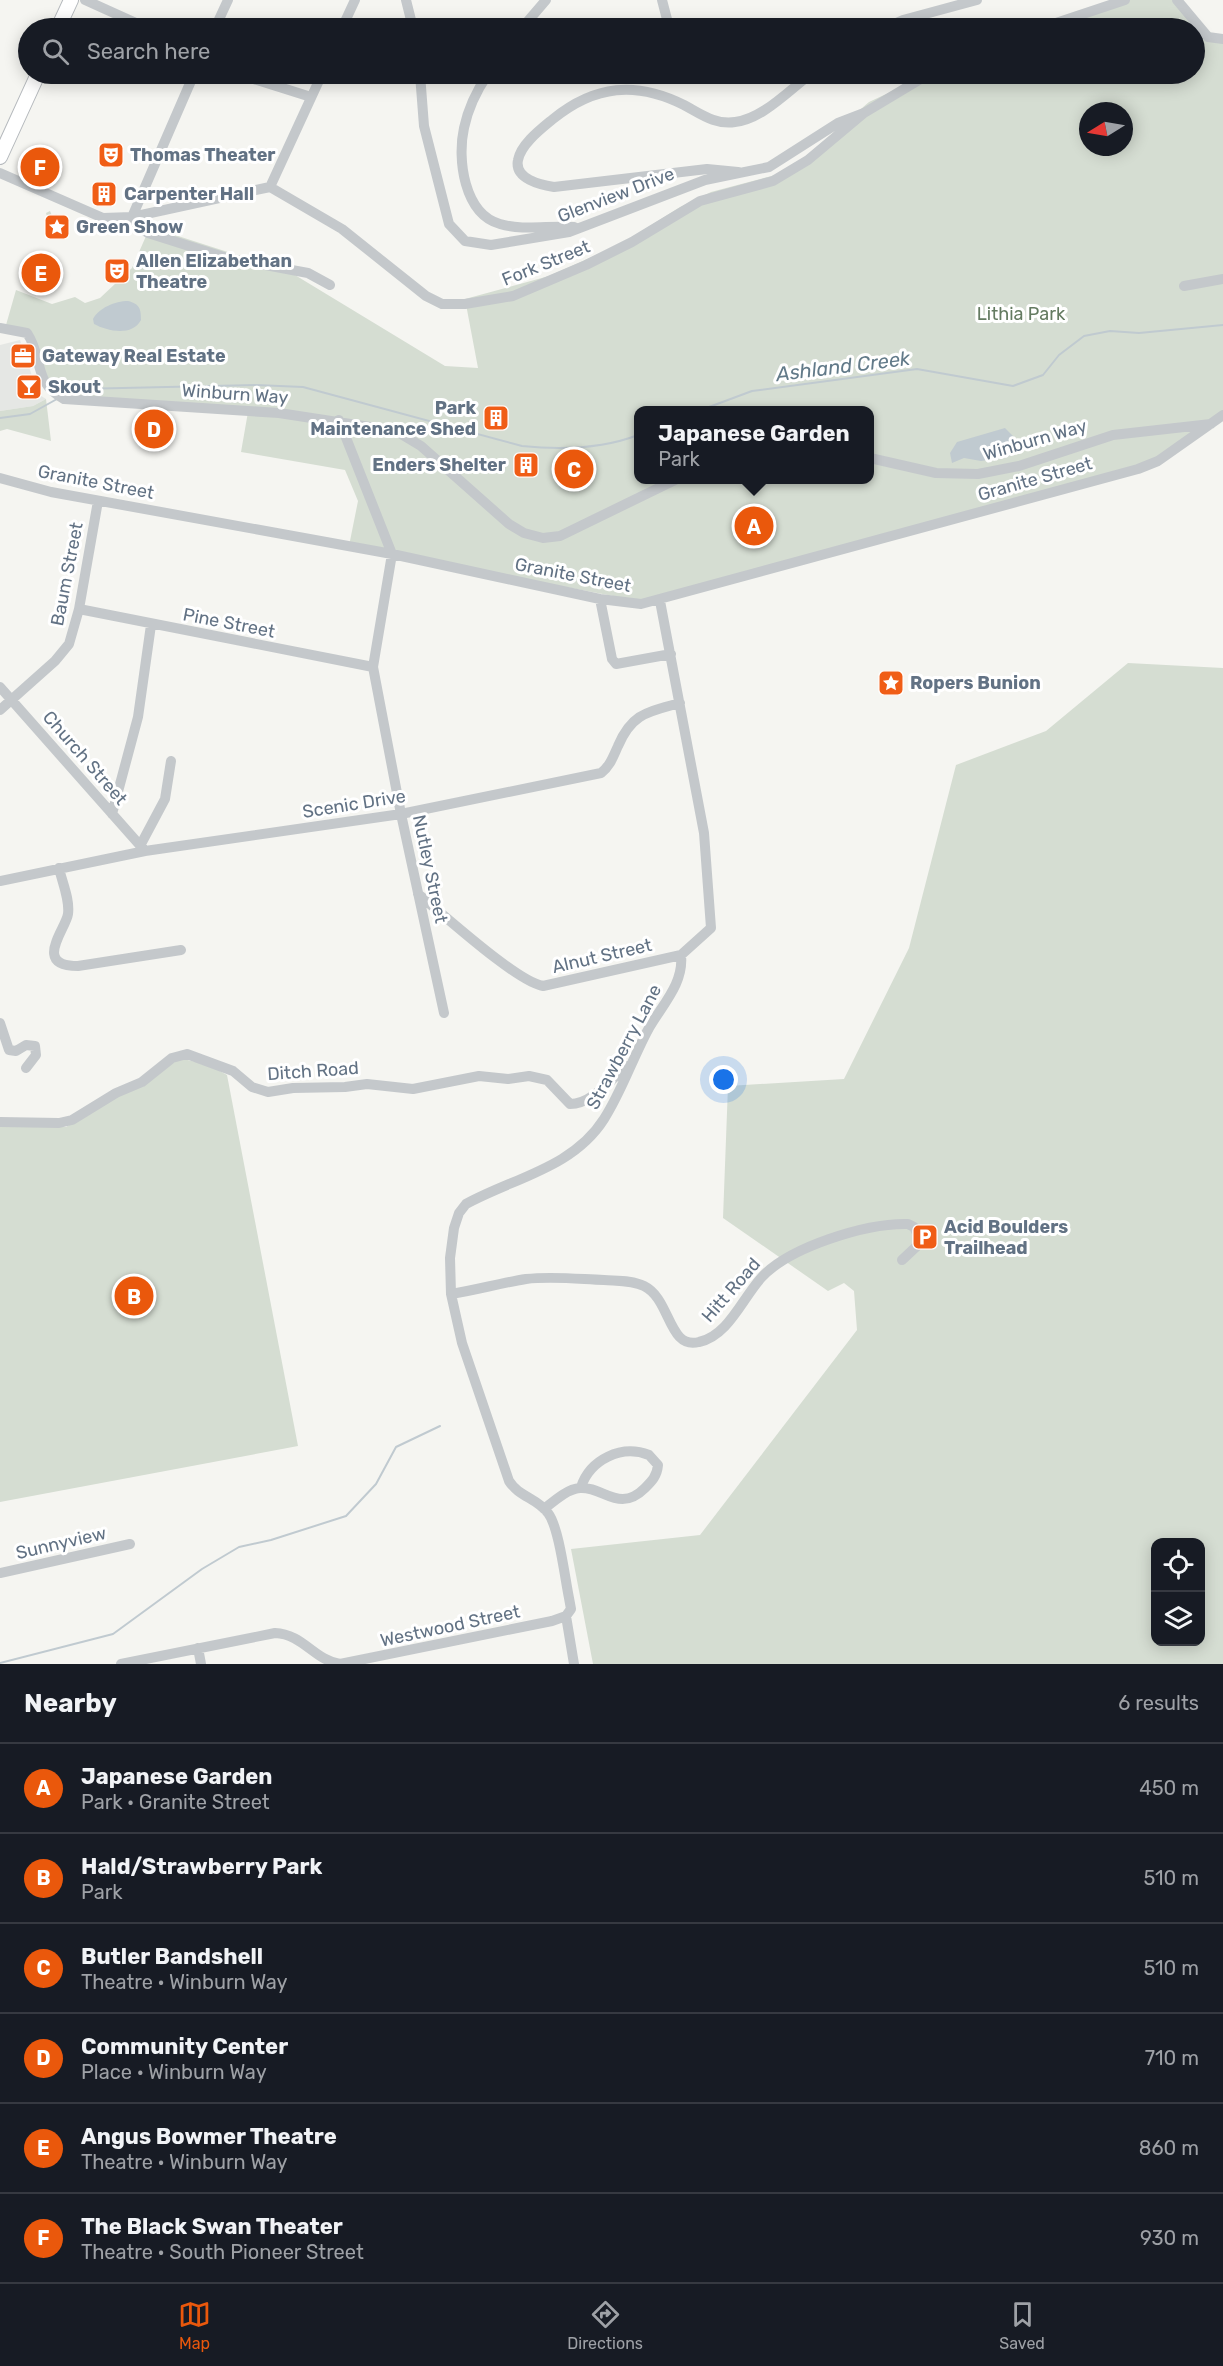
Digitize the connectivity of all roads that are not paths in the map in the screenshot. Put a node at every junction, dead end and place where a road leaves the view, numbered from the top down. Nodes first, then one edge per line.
1 (71, 0) edge
2 (85, 0) edge
3 (228, 0) edge
4 (355, 0) edge
5 (406, 0) edge
6 (546, 0) edge
7 (662, 0) edge
8 (977, 0) edge
9 (1125, 0) edge
10 (1177, 0) edge
11 (63, 18) edge
12 (125, 18) edge
13 (220, 18) edge
14 (347, 18) edge
15 (410, 18) edge
16 (531, 18) edge
17 (667, 18) edge
18 (910, 18) edge
19 (1071, 18) edge
20 (1192, 18) edge
21 (1205, 33) edge
22 (1223, 39) edge
23 (33, 84) edge
24 (190, 84) edge
25 (270, 84) edge
26 (317, 84) edge
27 (421, 84) edge
28 (482, 84) edge
29 (798, 84) edge
30 (912, 84) edge
31 (311, 97) junction
32 (864, 113) junction
33 (0, 157) edge
34 (0, 173) edge
35 (744, 174) junction
36 (270, 187) junction
37 (132, 217) junction
38 (578, 228) junction
39 (1223, 279) edge
40 (330, 285) dead end
41 (1184, 286) dead end
42 (0, 328) edge
43 (1223, 415) edge
44 (339, 420) junction
45 (1211, 423) junction
46 (874, 459) edge
47 (0, 478) edge
48 (667, 484) edge
49 (98, 501) junction
50 (392, 554) junction
51 (600, 599) junction
52 (660, 601) junction
53 (79, 609) junction
54 (151, 625) junction
55 (671, 654) junction
56 (373, 667) junction
57 (0, 687) edge
58 (12, 701) junction
59 (680, 703) junction
60 (0, 710) edge
61 (171, 761) dead end
62 (112, 814) junction
63 (401, 814) junction
64 (142, 849) junction
65 (59, 868) junction
66 (0, 881) edge
67 (418, 894) junction
68 (181, 950) dead end
69 (681, 955) junction
70 (444, 1013) dead end
71 (0, 1023) edge
72 (629, 1064) junction
73 (26, 1068) dead end
74 (0, 1122) edge
75 (902, 1260) dead end
76 (450, 1294) junction
77 (581, 1487) junction
78 (544, 1509) junction
79 (130, 1544) dead end
80 (0, 1573) edge
81 (566, 1616) junction
82 (198, 1648) junction
83 (121, 1664) edge
84 (201, 1664) edge
85 (340, 1664) edge
86 (574, 1664) edge

1 - 11 main road
2 - 12 street
3 - 13 street
4 - 14 street
5 - 15 street
6 - 16 street
7 - 17 street
8 - 18 street
9 - 19 street
10 - 20 street
21 - 22 street
23 - 33 main road
24 - 37 street
25 - 31 street
26 - 31 street
27 - 38 street, Glenview Drive
28 - 38 street
29 - 35 street
30 - 32 street, Glenview Drive
31 - 36 street
32 - 35 street, Glenview Drive
32 - 36 street, Fork Street
34 - 37 street
35 - 38 street, Glenview Drive
36 - 37 street
37 - 40 street
39 - 41 street
42 - 44 street, Winburn Way
43 - 45 street, Granite Street
44 - 48 street, Winburn Way
44 - 50 street
45 - 46 street, Winburn Way
45 - 52 street, Granite Street
47 - 49 street, Granite Street
49 - 50 street, Granite Street
49 - 53 street, Baum Street
50 - 51 street, Granite Street
50 - 56 street, Nutley Street
51 - 52 street, Granite Street
51 - 55 street
52 - 55 street
53 - 54 street, Pine Street
53 - 58 street, Baum Street
54 - 56 street, Pine Street
54 - 62 street
55 - 59 street
56 - 63 street, Nutley Street
57 - 58 street, Church Street
58 - 60 street, Baum Street
58 - 62 street, Church Street
59 - 63 street, Scenic Drive
59 - 69 street
61 - 64 street
62 - 64 street, Church Street
63 - 64 street, Scenic Drive
63 - 67 street, Nutley Street
64 - 65 street, Scenic Drive
65 - 66 street, Scenic Drive
65 - 68 street
67 - 69 street, Alnut Street
67 - 70 street, Nutley Street
69 - 72 street, Strawberry Lane
71 - 73 street
72 - 74 street, Ditch Road
72 - 76 street, Strawberry Lane
75 - 76 street, Hitt Road
76 - 78 street, Strawberry Lane
77 - 77 street
77 - 78 street
78 - 81 street
79 - 80 street, Sunnyview
81 - 85 street, Westwood Street
81 - 86 street
82 - 83 street, Westwood Street
82 - 84 street
82 - 85 street, Westwood Street

